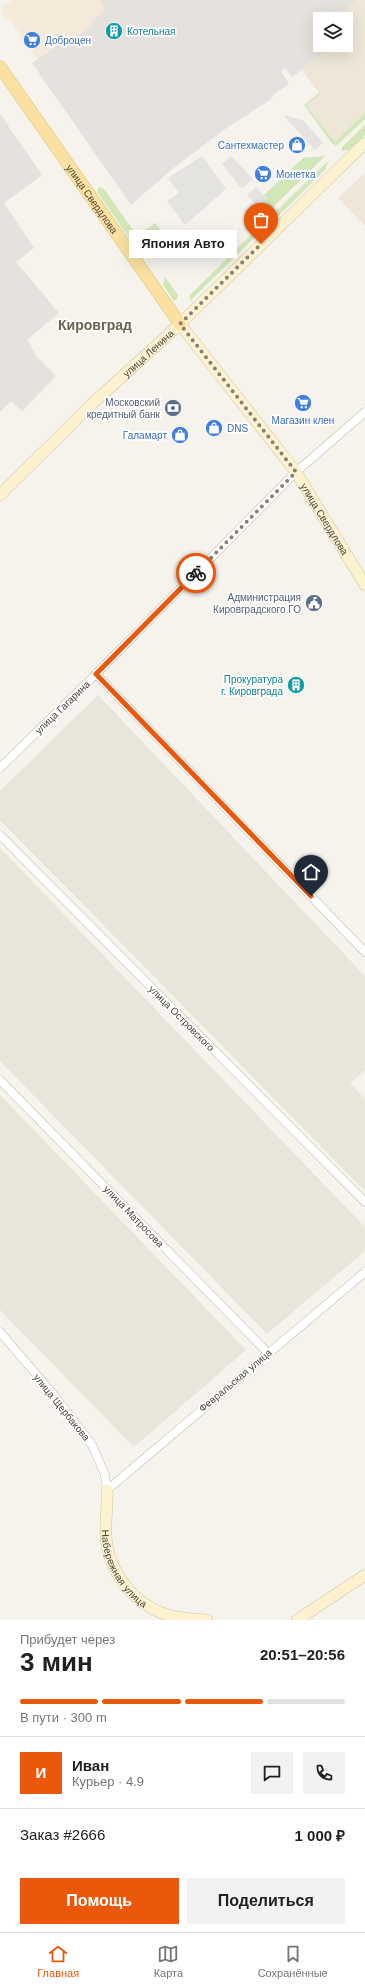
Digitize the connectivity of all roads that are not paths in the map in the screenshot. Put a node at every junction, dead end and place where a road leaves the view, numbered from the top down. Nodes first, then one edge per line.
1 (0, 67) edge
2 (365, 143) edge
3 (180, 324) junction
4 (365, 412) edge
5 (296, 472) junction
6 (0, 495) edge
7 (365, 585) edge
8 (96, 674) junction
9 (0, 768) edge
10 (0, 835) edge
11 (365, 952) edge
12 (0, 1080) edge
13 (365, 1202) edge
14 (365, 1272) edge
15 (0, 1332) edge
16 (268, 1353) junction
17 (106, 1490) junction
18 (365, 1575) edge
19 (207, 1620) edge
20 (297, 1620) edge

1 - 3 main road, улица Свердлова
2 - 3 main road, улица Ленина
3 - 5 main road, улица Свердлова
3 - 6 main road, улица Ленина
4 - 5 street, улица Гагарина
5 - 7 main road, улица Свердлова
5 - 8 street, улица Гагарина
8 - 9 street, улица Гагарина
8 - 11 street
10 - 13 street, улица Островского
12 - 16 street, улица Матросова
14 - 16 street, Февральская улица
15 - 17 street, улица Щербакова
16 - 17 street, Февральская улица
17 - 19 main road, Набережная улица
18 - 20 main road

